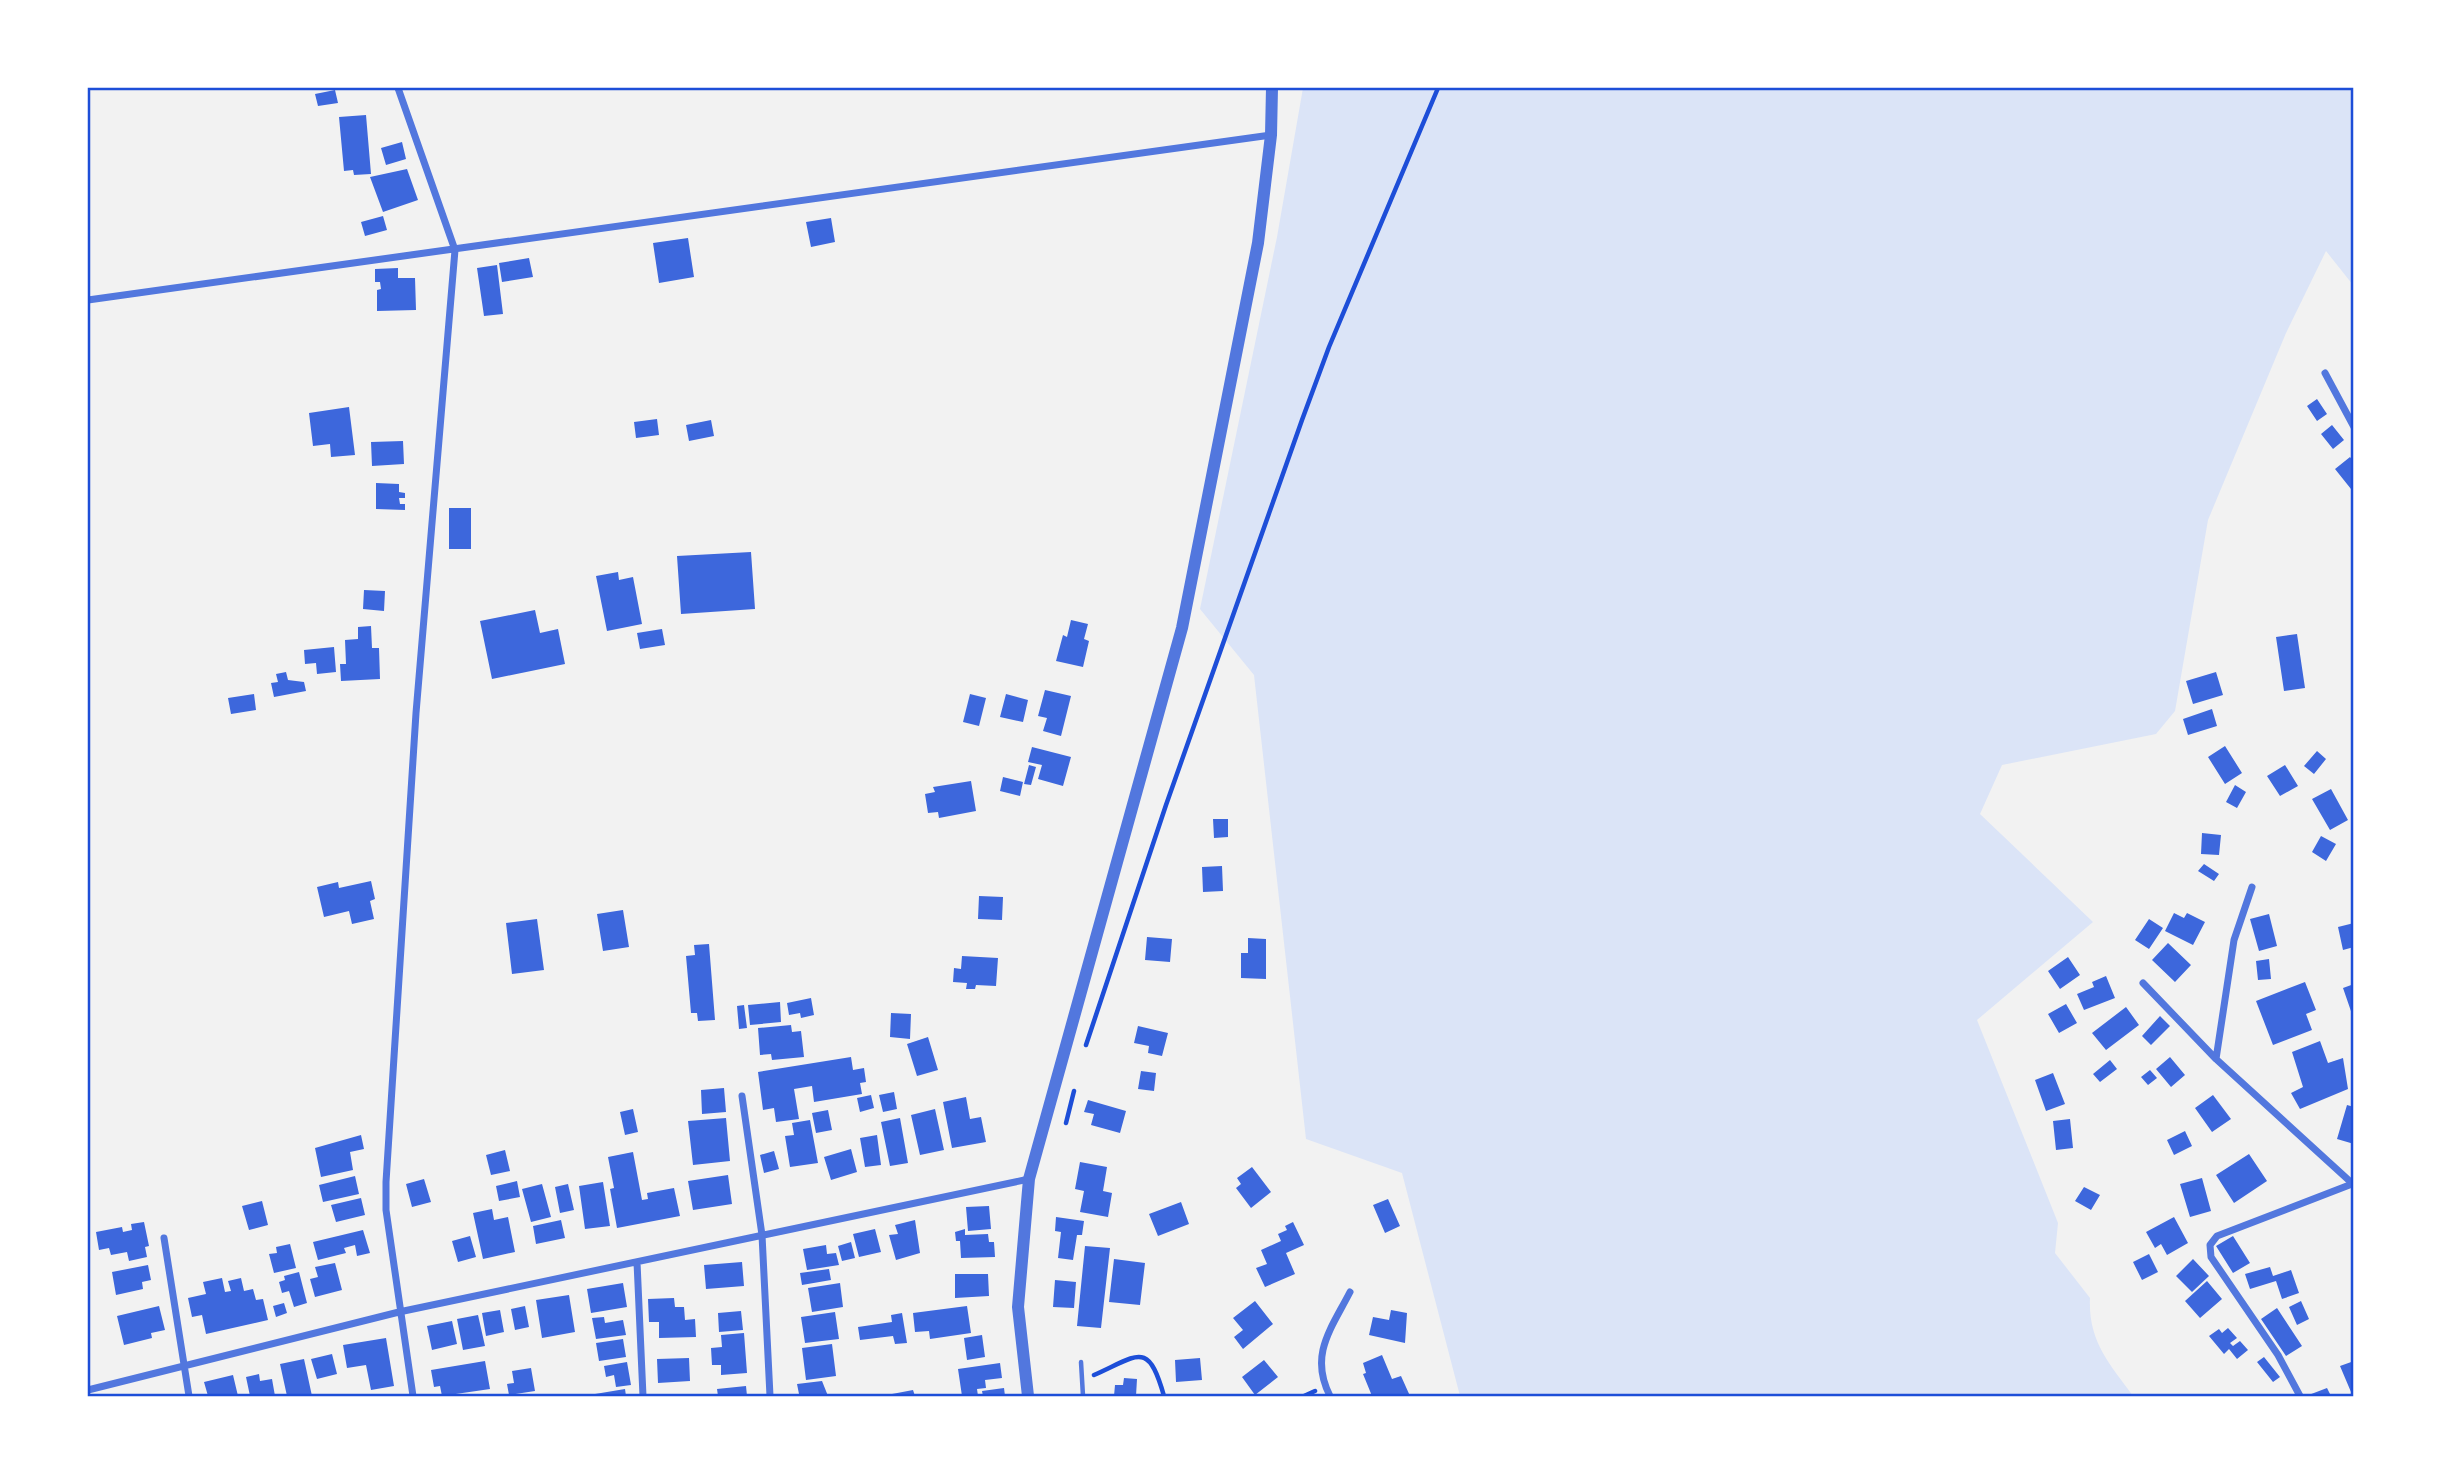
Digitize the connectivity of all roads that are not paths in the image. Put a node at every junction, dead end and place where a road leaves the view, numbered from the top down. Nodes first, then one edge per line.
1 (398, 88) edge
2 (1272, 88) edge
3 (1271, 135) junction
4 (455, 250) junction
5 (88, 300) edge
6 (2325, 373) dead end
7 (2354, 426) edge
8 (2252, 887) dead end
9 (2143, 983) dead end
10 (2216, 1059) junction
11 (741, 1096) dead end
12 (1030, 1179) junction
13 (2353, 1184) edge
14 (762, 1235) junction
15 (164, 1238) dead end
16 (637, 1262) junction
17 (1350, 1292) dead end
18 (400, 1312) junction
19 (1081, 1362) dead end
20 (185, 1367) junction
21 (88, 1390) edge
22 (189, 1396) edge
23 (413, 1396) edge
24 (643, 1396) edge
25 (770, 1396) edge
26 (1028, 1396) edge
27 (1083, 1396) edge
28 (1330, 1396) edge
29 (2300, 1396) edge

1 - 4 street
2 - 3 street
3 - 4 street
3 - 12 street
4 - 5 street
4 - 18 street
6 - 7 street
8 - 10 street
9 - 10 street
10 - 13 street
11 - 14 street
12 - 14 street
12 - 26 street
13 - 29 street
14 - 16 street
14 - 25 street
15 - 20 street
16 - 18 street
16 - 24 street
17 - 28 street
18 - 20 street
18 - 23 street
19 - 27 lane
20 - 21 street
20 - 22 street

